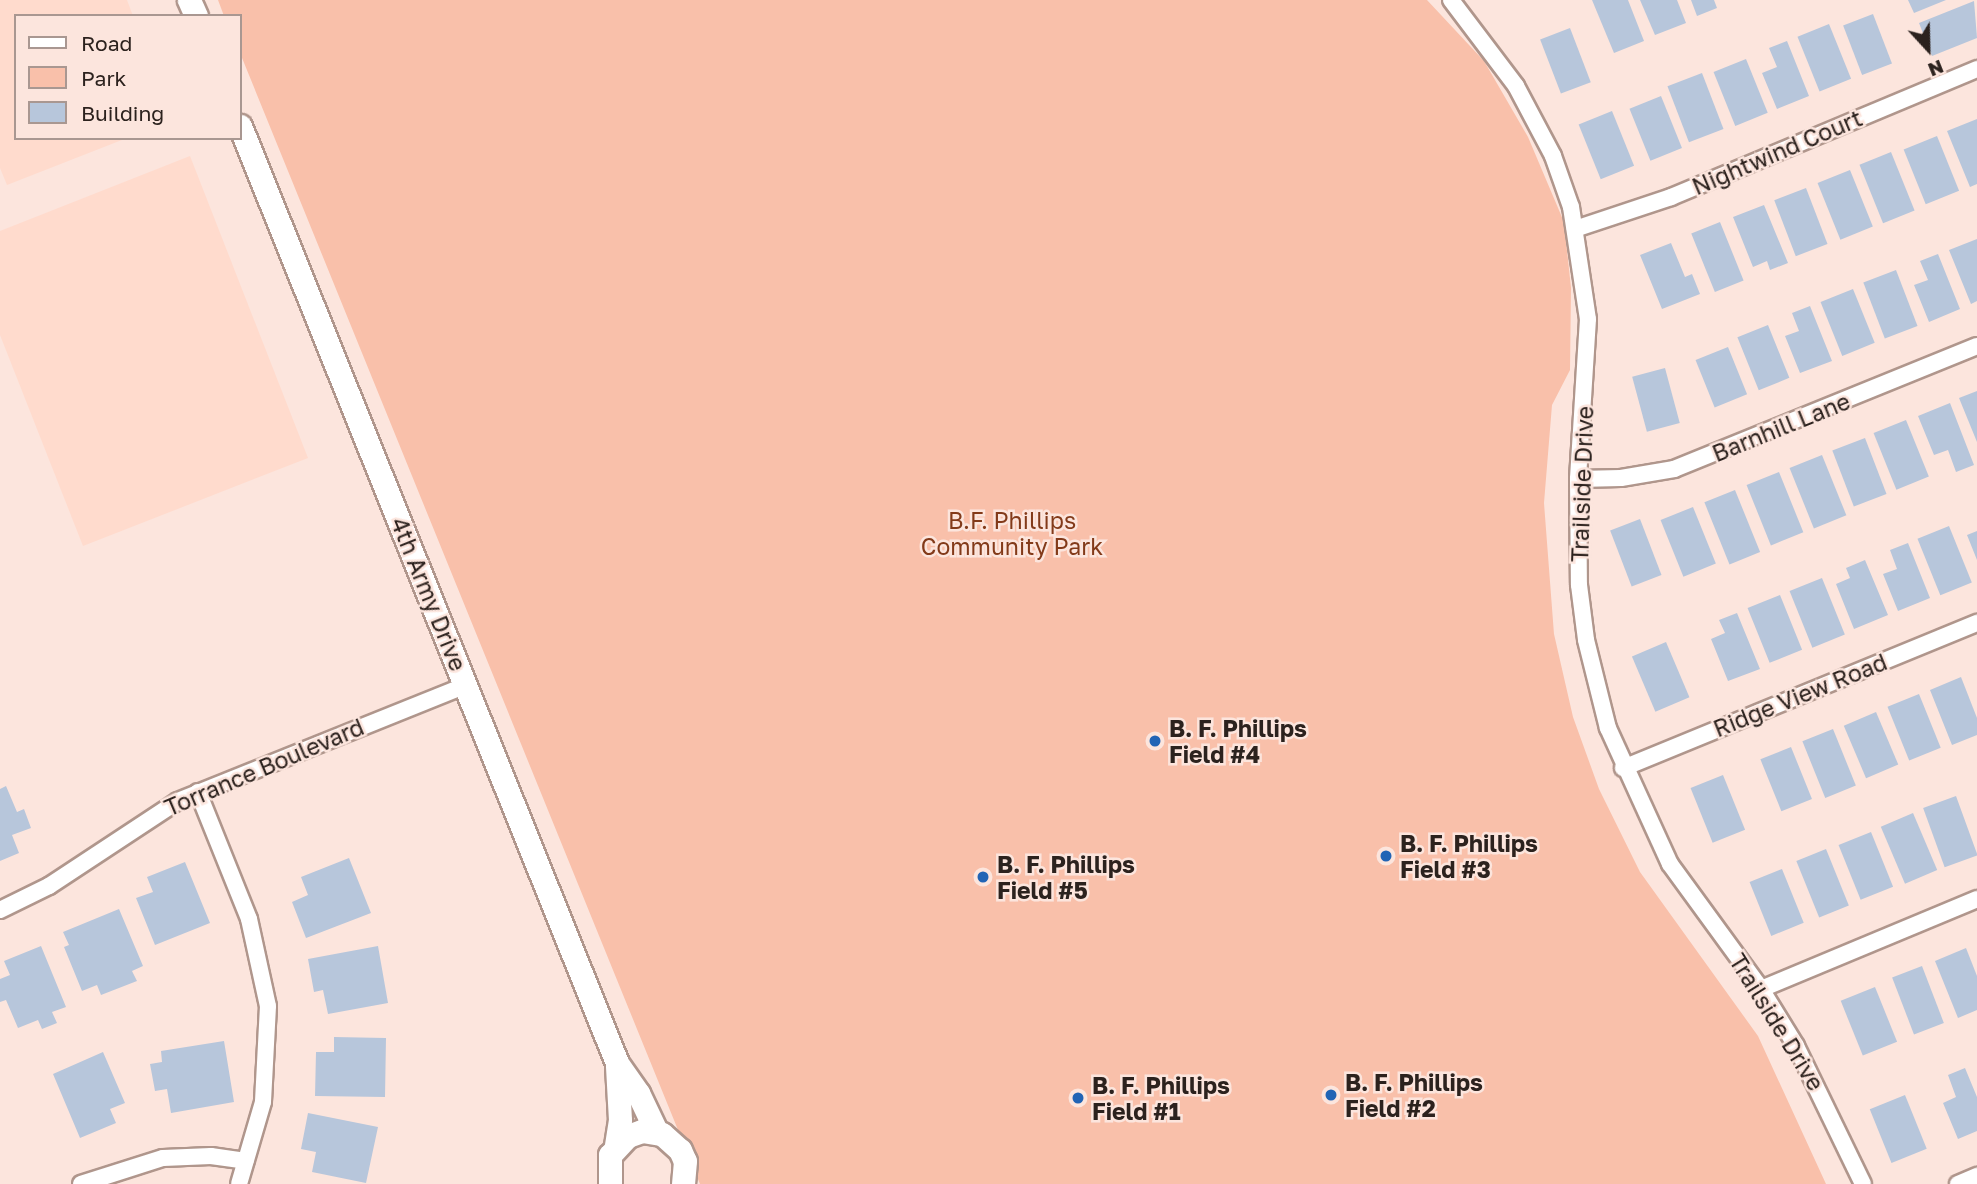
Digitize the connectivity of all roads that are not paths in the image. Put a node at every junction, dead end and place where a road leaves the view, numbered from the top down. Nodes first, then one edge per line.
1 (1451, 0) edge
2 (1977, 69) edge
3 (242, 131) edge
4 (1575, 229) junction
5 (1977, 346) edge
6 (1578, 479) junction
7 (1977, 624) edge
8 (466, 685) junction
9 (1623, 768) junction
10 (198, 792) junction
11 (1977, 899) edge
12 (0, 910) edge
13 (1761, 989) junction
14 (617, 1063) junction
15 (657, 1133) junction
16 (616, 1145) junction
17 (246, 1161) junction
18 (1977, 1176) edge
19 (81, 1184) edge
20 (239, 1184) edge
21 (610, 1184) edge
22 (683, 1184) edge
23 (1863, 1184) edge
24 (1958, 1184) edge

1 - 4 street, Trailside Drive
2 - 4 street, Nightwind Court
3 - 8 street, 4th Army Drive
4 - 6 street, Trailside Drive
5 - 6 street, Barnhill Lane
6 - 9 street, Trailside Drive
7 - 9 street, Ridge View Road
8 - 10 street, Torrance Boulevard
8 - 14 street, 4th Army Drive
9 - 13 street, Trailside Drive
10 - 12 street, Torrance Boulevard
10 - 17 street
11 - 13 street
13 - 23 street, Trailside Drive
14 - 15 street, 4th Army Drive
14 - 16 street, 4th Army Drive
15 - 16 street
15 - 22 street, 4th Army Drive
16 - 21 street, 4th Army Drive
17 - 19 street
17 - 20 street
18 - 24 street

